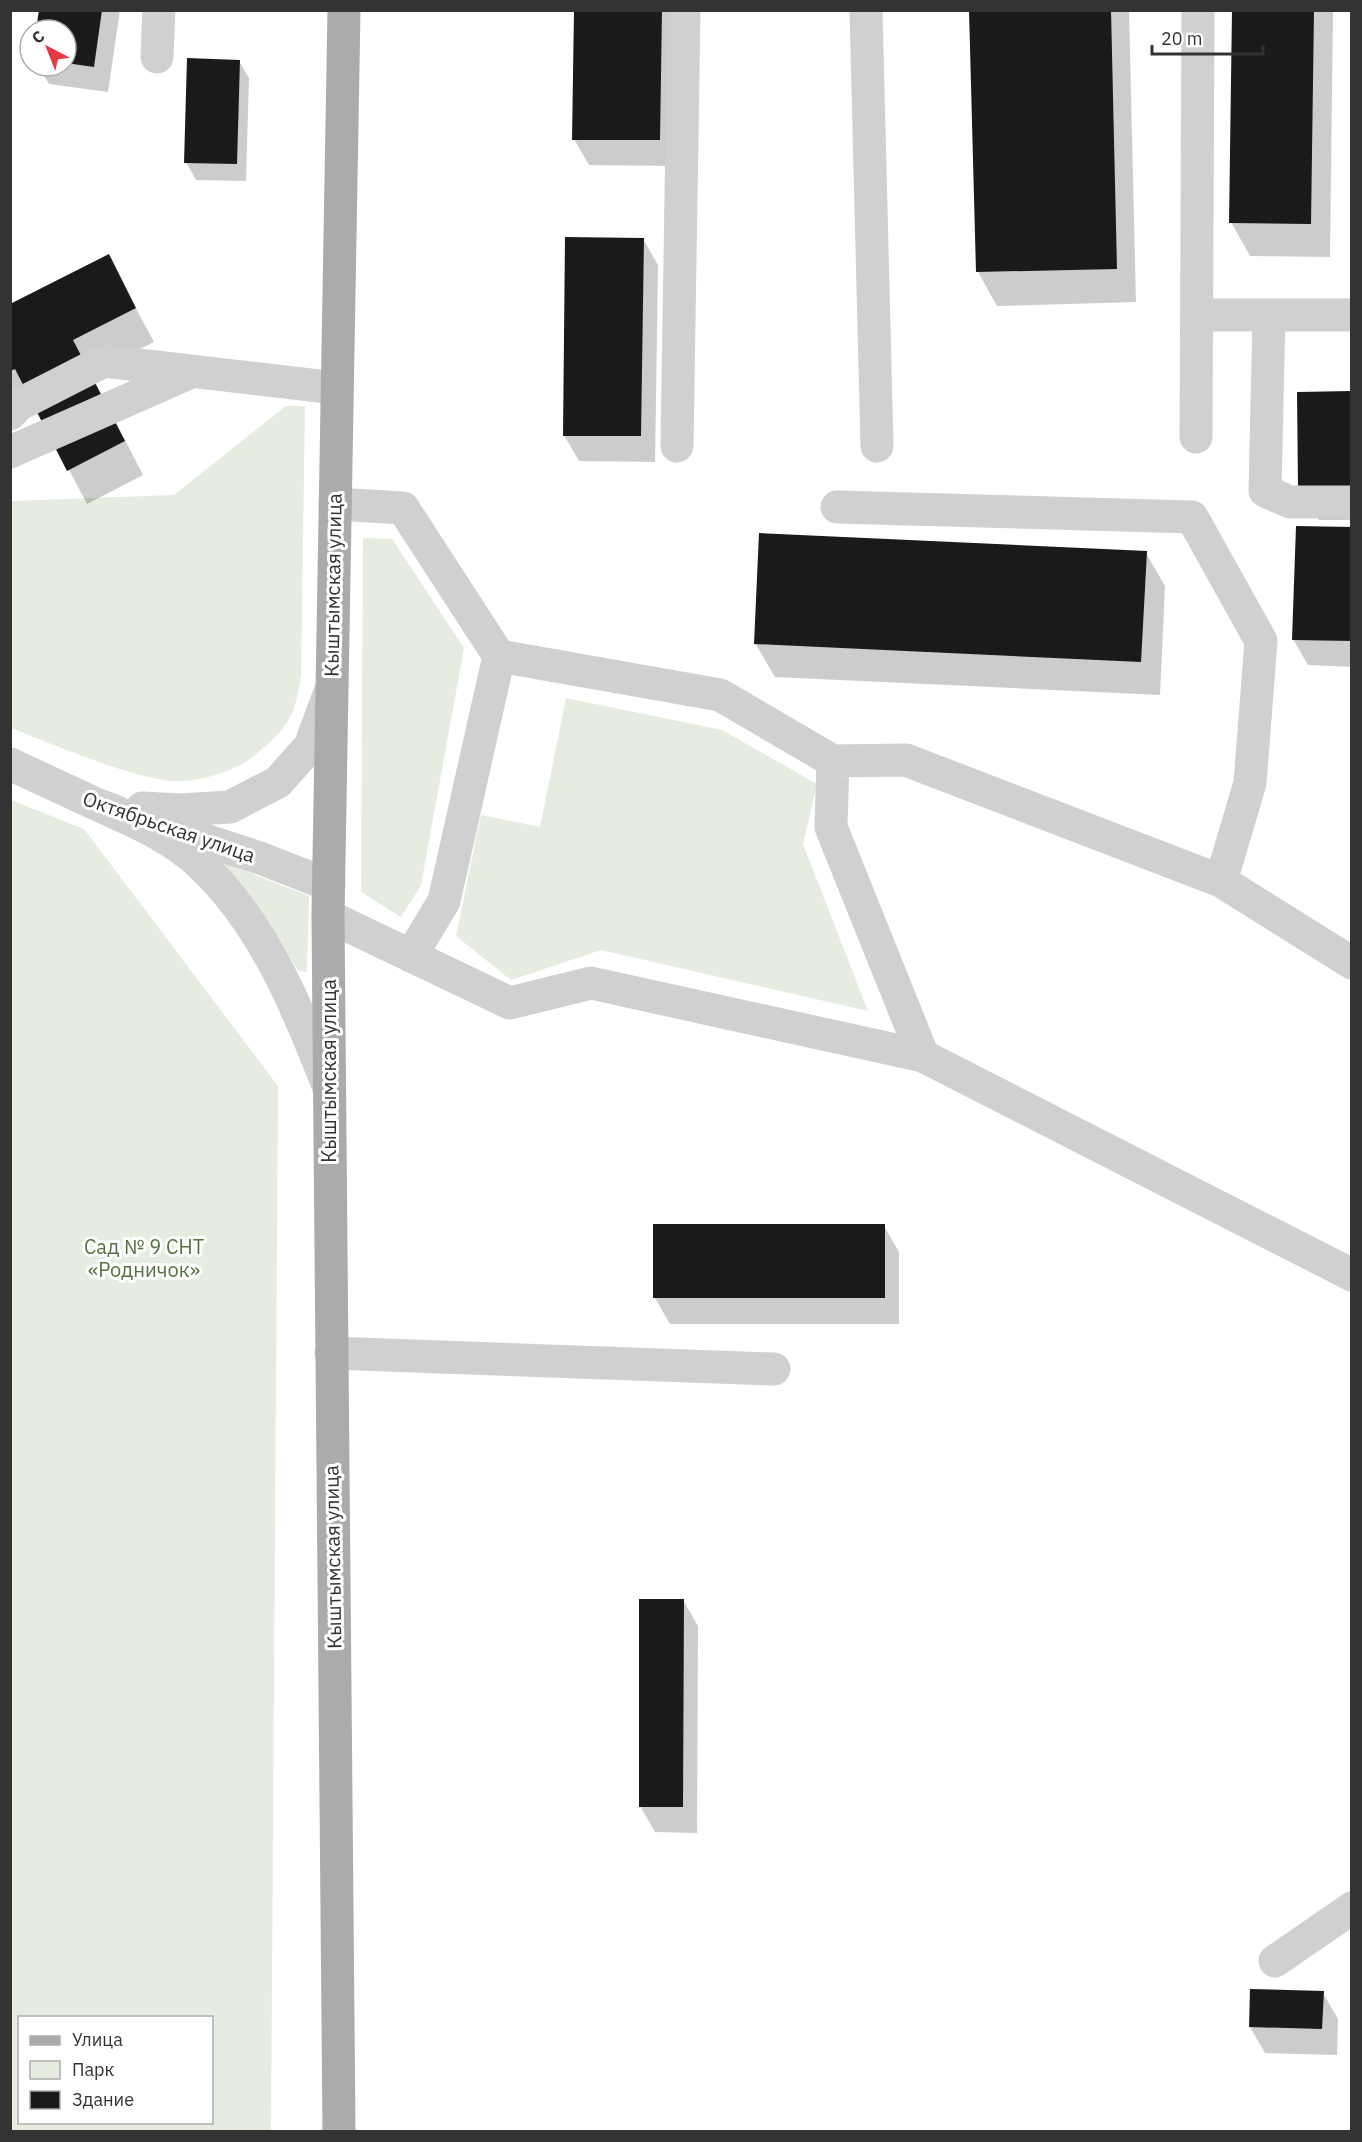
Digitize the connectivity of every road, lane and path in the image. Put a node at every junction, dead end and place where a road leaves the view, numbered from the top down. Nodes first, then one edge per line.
1 (159, 10) edge
2 (344, 10) edge
3 (684, 10) edge
4 (866, 10) edge
5 (1198, 10) edge
6 (157, 57) dead end
7 (1197, 315) junction
8 (1269, 315) junction
9 (1352, 315) edge
10 (189, 373) junction
11 (336, 388) junction
12 (10, 414) edge
13 (1196, 437) dead end
14 (677, 446) dead end
15 (877, 446) dead end
16 (10, 452) edge
17 (1352, 502) edge
18 (335, 504) junction
19 (837, 507) dead end
20 (500, 656) junction
21 (331, 690) junction
22 (832, 761) junction
23 (10, 764) edge
24 (96, 804) junction
25 (1221, 881) junction
26 (328, 901) junction
27 (411, 956) junction
28 (1352, 963) edge
29 (922, 1056) junction
30 (328, 1088) junction
31 (1352, 1275) edge
32 (331, 1353) junction
33 (774, 1369) dead end
34 (1352, 1908) edge
35 (1275, 1961) dead end
36 (339, 2132) edge

1 - 6 street
2 - 11 main road, Кыштымская улица
3 - 14 street
4 - 15 street
5 - 7 street
7 - 8 street
7 - 13 street
8 - 9 street
8 - 17 street
10 - 11 street
10 - 12 street
10 - 16 street
11 - 18 main road, Кыштымская улица
18 - 20 street
18 - 21 main road, Кыштымская улица
19 - 25 street
20 - 22 street
20 - 27 street
21 - 24 street
21 - 26 main road, Кыштымская улица
22 - 25 street
22 - 29 street
23 - 24 street, Октябрьская улица
24 - 26 street, Октябрьская улица
24 - 30 street
25 - 28 street
26 - 27 street, Октябрьская улица
26 - 30 main road, Кыштымская улица
27 - 29 street, Октябрьская улица
29 - 31 street, Октябрьская улица
30 - 32 main road, Кыштымская улица
32 - 33 street
32 - 36 main road, Кыштымская улица
34 - 35 street

